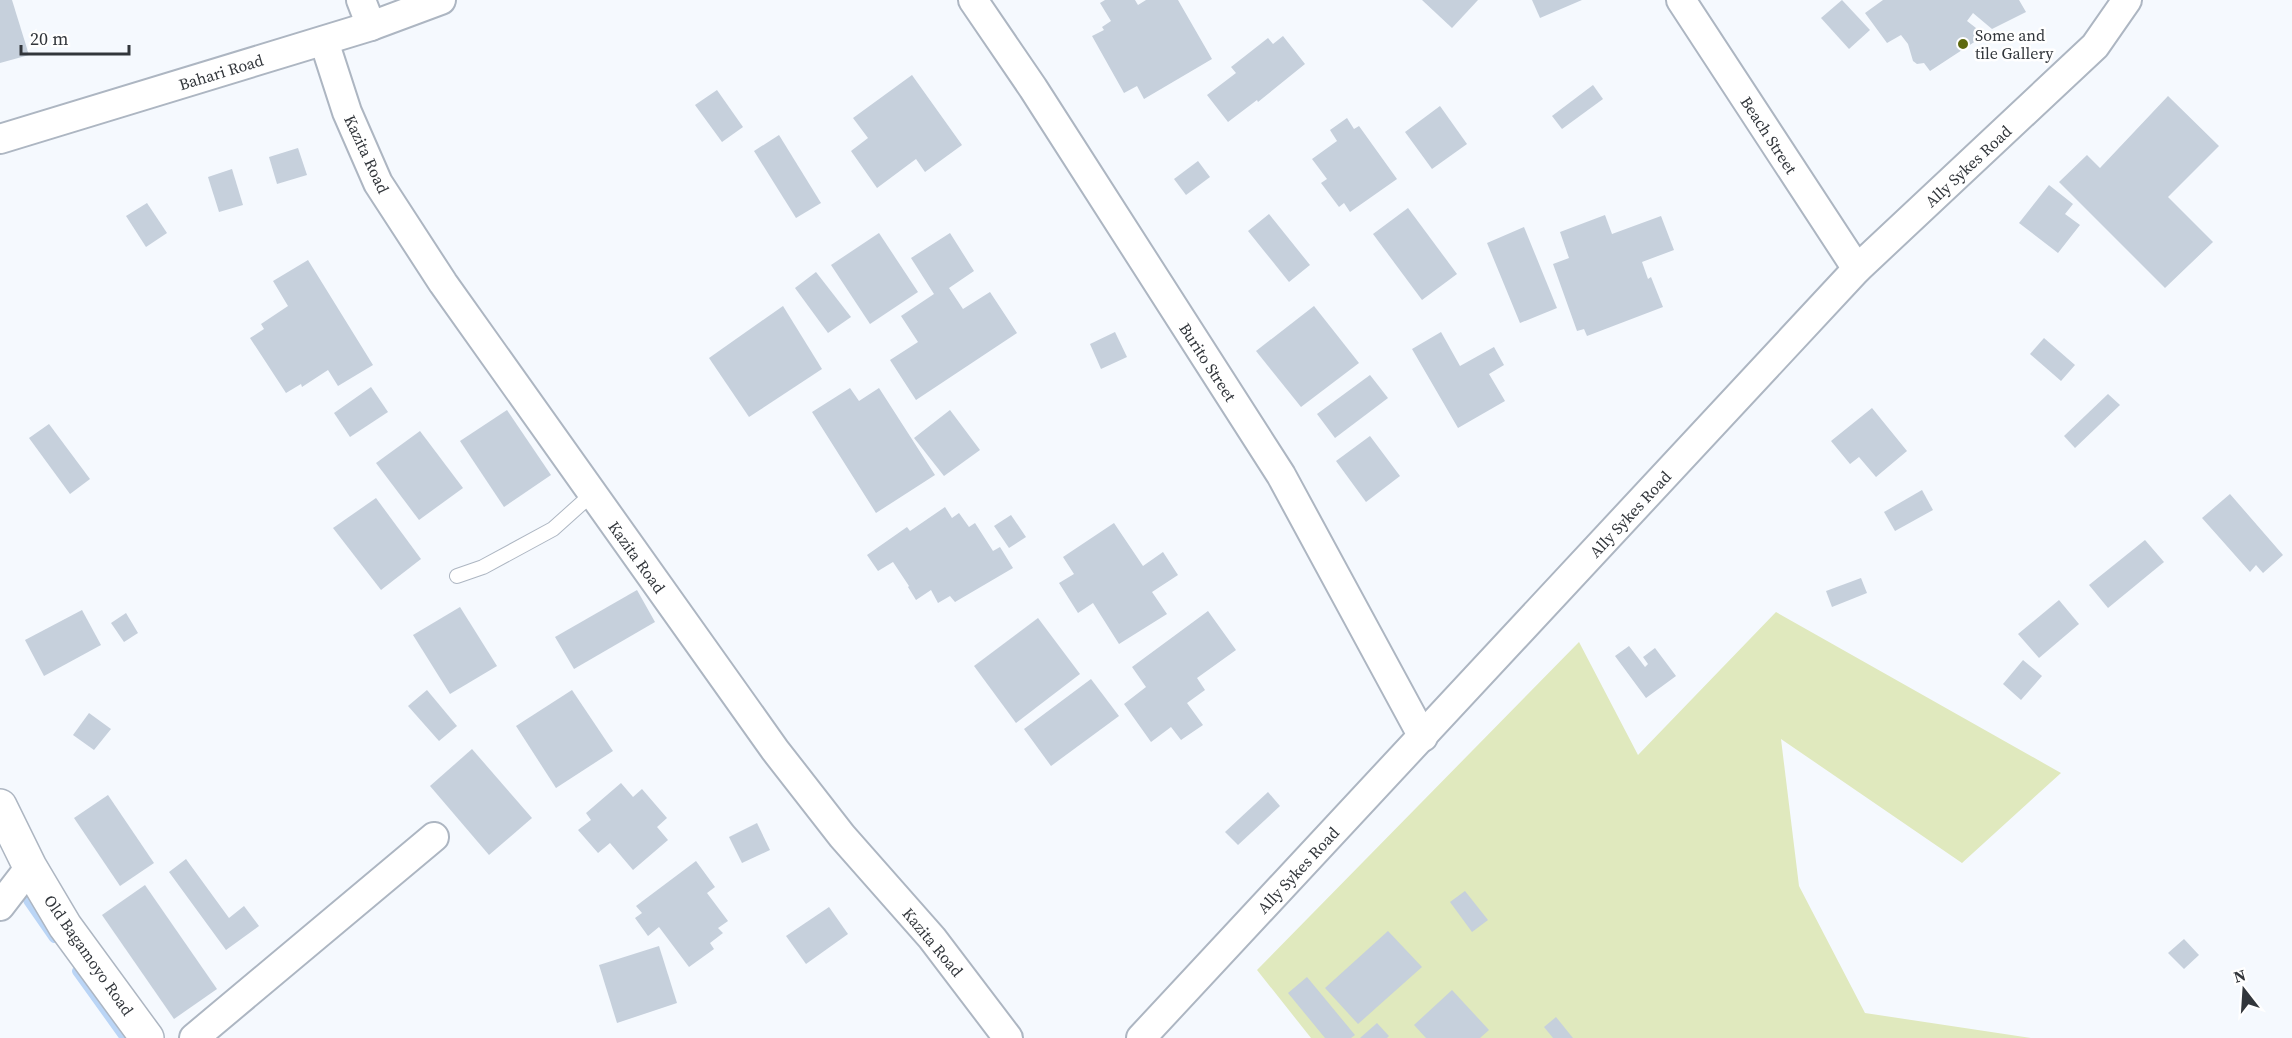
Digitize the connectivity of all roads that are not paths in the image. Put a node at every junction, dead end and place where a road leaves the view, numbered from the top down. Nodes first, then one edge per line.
1 (361, 0) edge
2 (441, 0) edge
3 (973, 0) edge
4 (1681, 0) edge
5 (2127, 0) edge
6 (371, 26) junction
7 (324, 41) junction
8 (0, 139) edge
9 (1857, 269) junction
10 (592, 494) junction
11 (457, 576) dead end
12 (1423, 737) junction
13 (0, 807) edge
14 (434, 837) dead end
15 (30, 867) junction
16 (0, 906) edge
17 (147, 1038) edge
18 (194, 1038) edge
19 (1008, 1038) edge
20 (1141, 1038) edge

1 - 6 street
2 - 6 street, Bahari Road
3 - 12 street, Burito Street
4 - 9 street, Beach Street
5 - 9 street, Ally Sykes Road
6 - 7 street, Bahari Road
7 - 8 street, Bahari Road
7 - 10 street, Kazita Road
9 - 12 street, Ally Sykes Road
10 - 11 lane
10 - 19 street, Kazita Road
12 - 20 street, Ally Sykes Road
13 - 15 main road, Old Bagamoyo Road
14 - 18 street
15 - 16 street
15 - 17 main road, Old Bagamoyo Road

